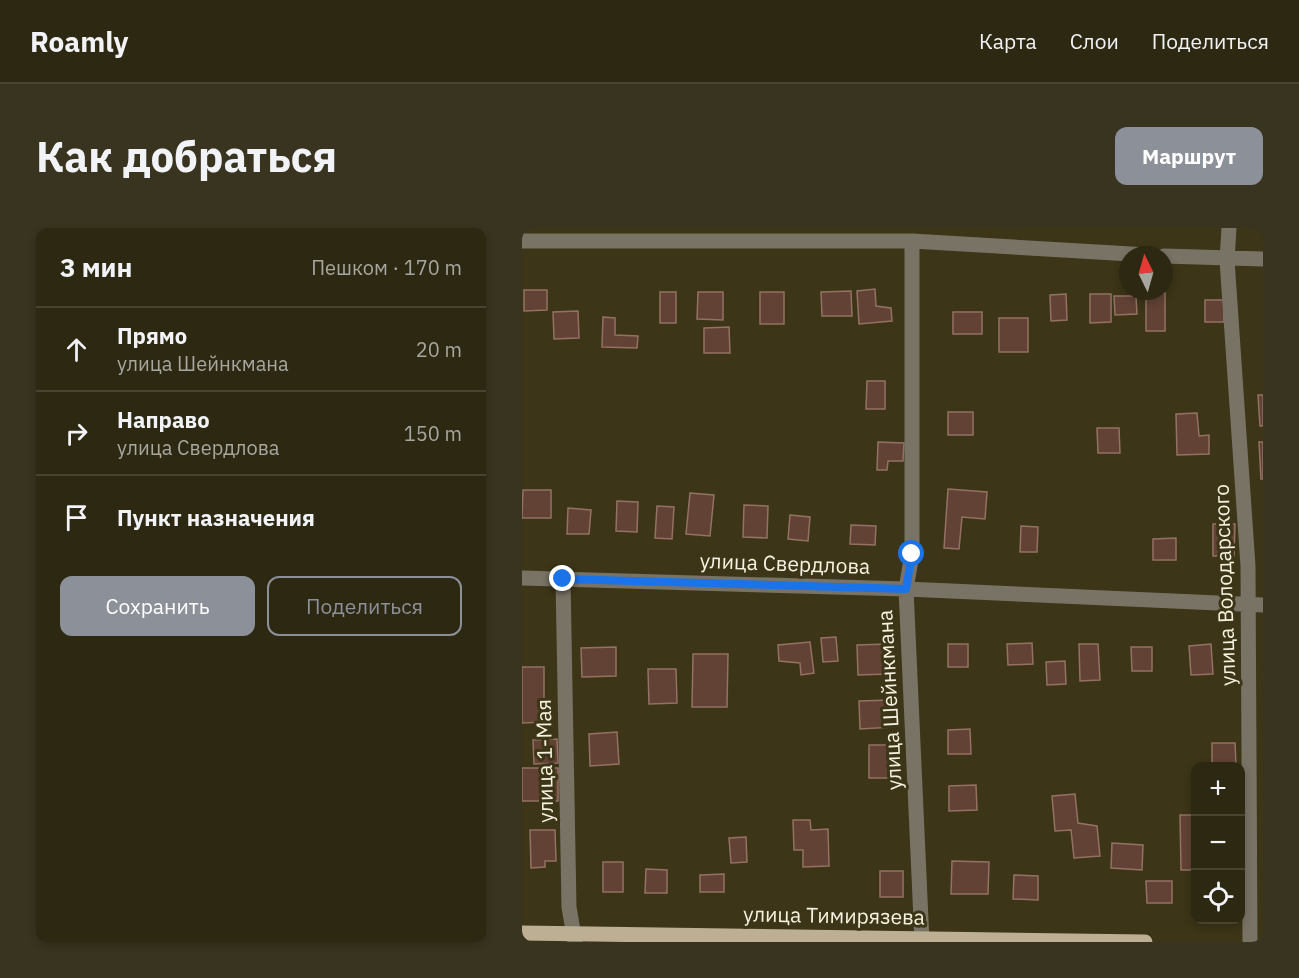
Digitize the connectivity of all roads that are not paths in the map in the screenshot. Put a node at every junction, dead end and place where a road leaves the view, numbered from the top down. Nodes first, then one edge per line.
1 (1229, 228) edge
2 (558, 235) edge
3 (522, 241) edge
4 (912, 241) junction
5 (1119, 253) edge
6 (1173, 257) edge
7 (1263, 259) edge
8 (1227, 260) junction
9 (522, 578) edge
10 (563, 579) junction
11 (906, 589) junction
12 (1256, 605) edge
13 (522, 933) edge
14 (574, 938) edge
15 (718, 938) edge
16 (813, 939) edge
17 (921, 940) edge
18 (1145, 942) edge
19 (1250, 942) edge

1 - 8 street, улица Володарского
2 - 3 street
2 - 4 street
4 - 5 street
4 - 11 street, улица Шейнкмана
6 - 8 street
7 - 8 street
8 - 12 street, улица Володарского
9 - 10 street, улица Свердлова
10 - 11 street, улица Свердлова
10 - 14 street, улица 1-Мая
11 - 12 street, улица Свердлова
11 - 17 street, улица Шейнкмана
12 - 19 street, улица Володарского
13 - 14 main road, улица Тимирязева
14 - 15 main road, улица Тимирязева
15 - 16 main road, улица Тимирязева
16 - 17 main road, улица Тимирязева
17 - 18 main road, улица Тимирязева

